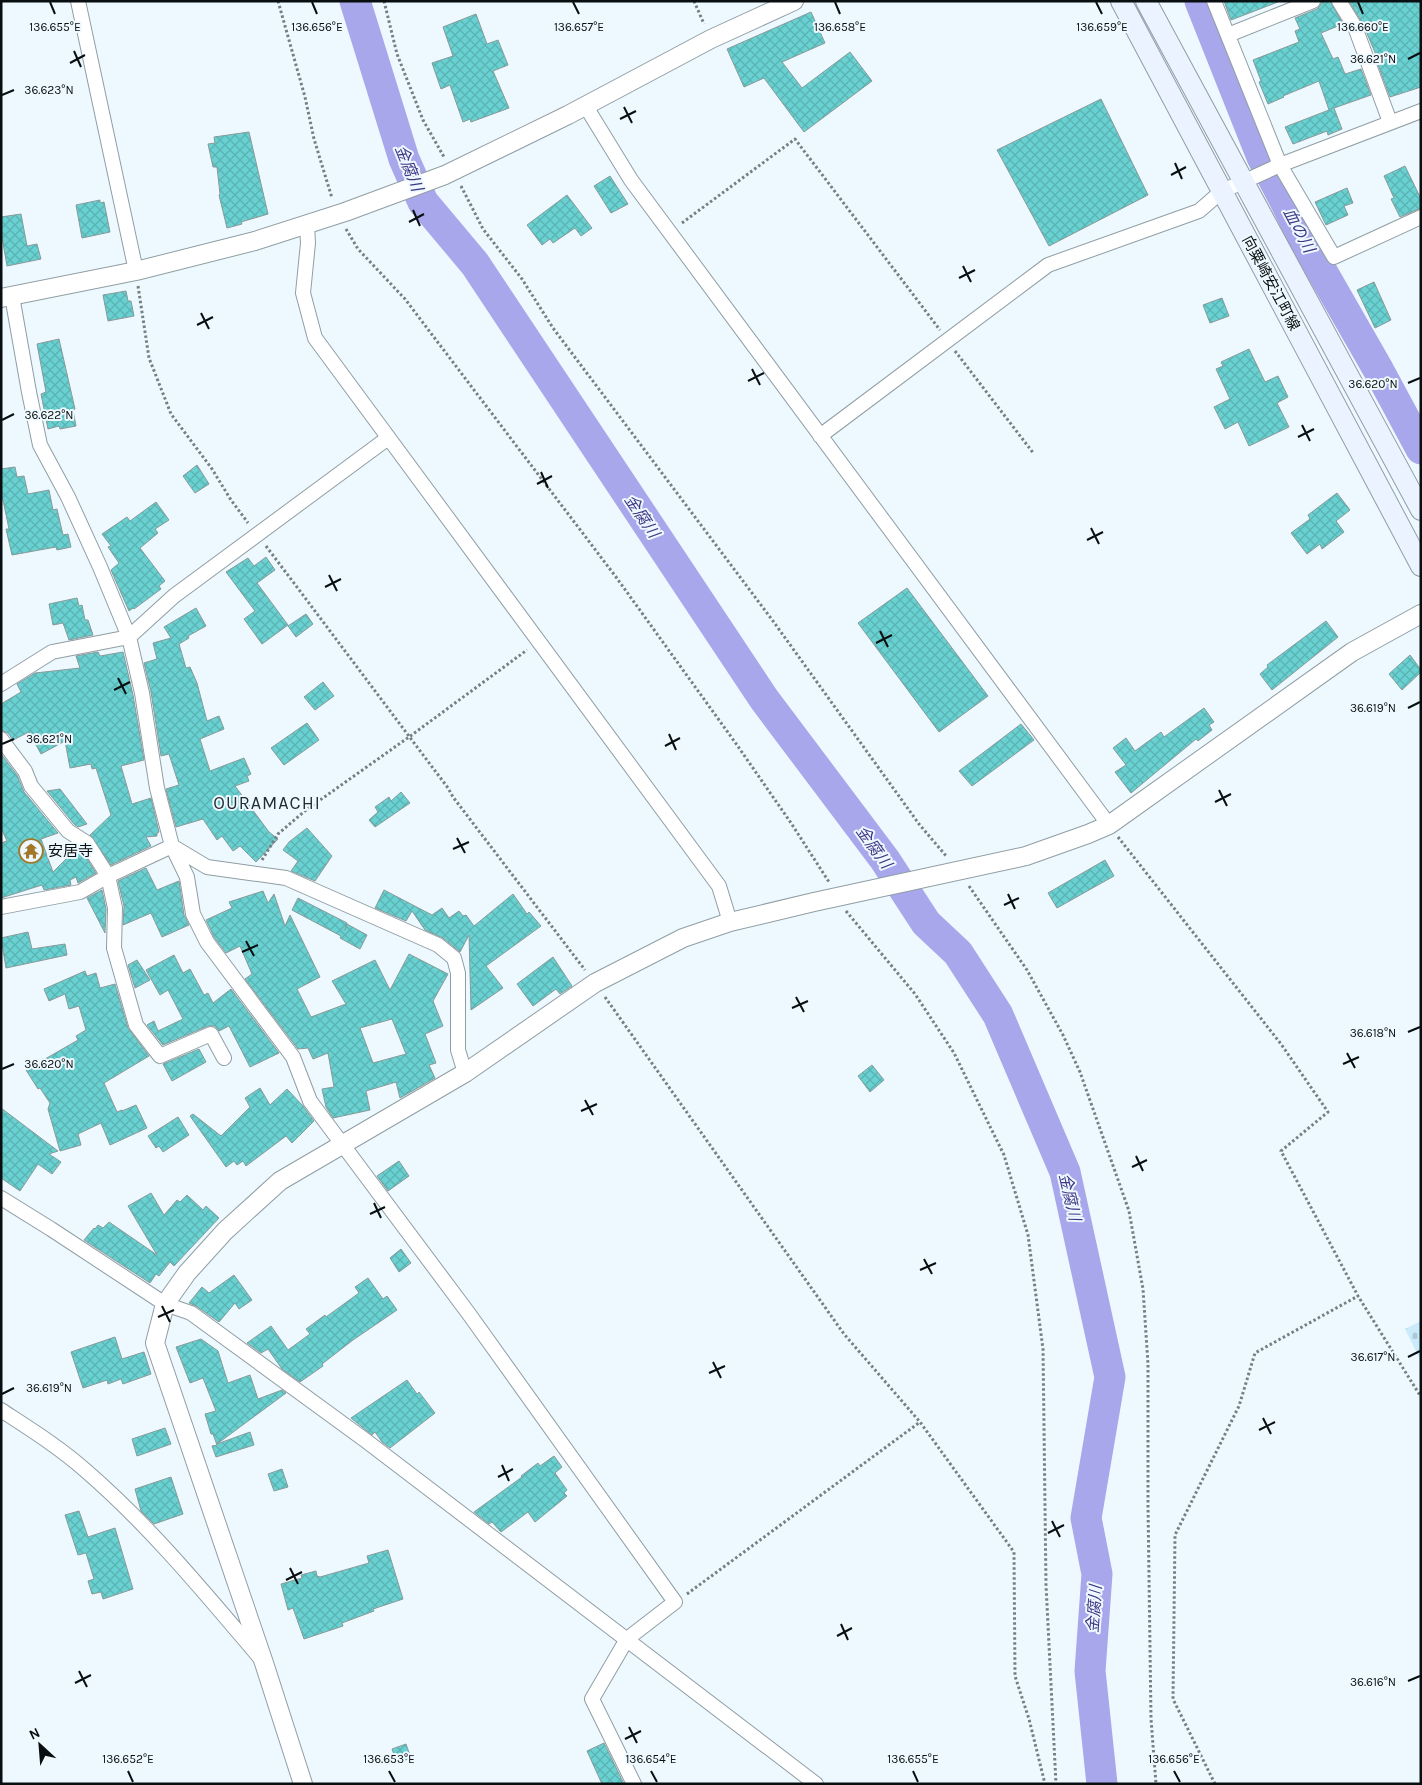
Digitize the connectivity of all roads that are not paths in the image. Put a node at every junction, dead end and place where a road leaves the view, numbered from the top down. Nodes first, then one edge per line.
1 (78, 1) edge
2 (794, 1) edge
3 (1121, 1) edge
4 (1146, 1) edge
5 (1214, 1) edge
6 (1313, 1) edge
7 (1340, 1) edge
8 (1228, 35) junction
9 (585, 105) junction
10 (1421, 111) edge
11 (1390, 122) junction
12 (1280, 165) junction
13 (1243, 182) junction
14 (1222, 191) junction
15 (1421, 217) edge
16 (307, 225) junction
17 (136, 271) junction
18 (7, 297) edge
19 (820, 436) junction
20 (388, 438) junction
21 (1421, 510) edge
22 (1421, 566) edge
23 (1421, 614) edge
24 (129, 637) junction
25 (1, 684) edge
26 (1, 739) edge
27 (1109, 825) junction
28 (172, 846) junction
29 (108, 876) junction
30 (1, 907) edge
31 (730, 922) junction
32 (224, 1058) dead end
33 (465, 1074) junction
34 (343, 1145) junction
35 (1, 1198) edge
36 (165, 1304) junction
37 (1, 1410) edge
38 (627, 1639) junction
39 (264, 1663) junction
40 (303, 1784) edge
41 (634, 1784) edge
42 (816, 1784) edge

1 - 17 street
2 - 9 street
3 - 14 main road, 向粟崎安江町線
4 - 13 main road, 向粟崎安江町線
5 - 8 street
6 - 8 street
7 - 11 street
8 - 12 street
9 - 16 street
9 - 19 street
10 - 11 street
11 - 12 street
12 - 13 street
12 - 15 street
13 - 14 street
13 - 21 main road, 向粟崎安江町線
14 - 19 street
14 - 22 main road, 向粟崎安江町線
16 - 17 street
16 - 20 street
17 - 18 street
18 - 24 street
19 - 27 street
20 - 24 street
20 - 31 street
23 - 27 street
24 - 25 street
24 - 28 street
26 - 29 street
27 - 31 street
28 - 29 street
28 - 33 street
28 - 34 street
29 - 30 street
29 - 32 street
31 - 33 street
33 - 34 street
34 - 36 street
34 - 38 street
35 - 36 street
36 - 38 street
36 - 39 street
37 - 39 street
38 - 41 street
38 - 42 street
39 - 40 street

